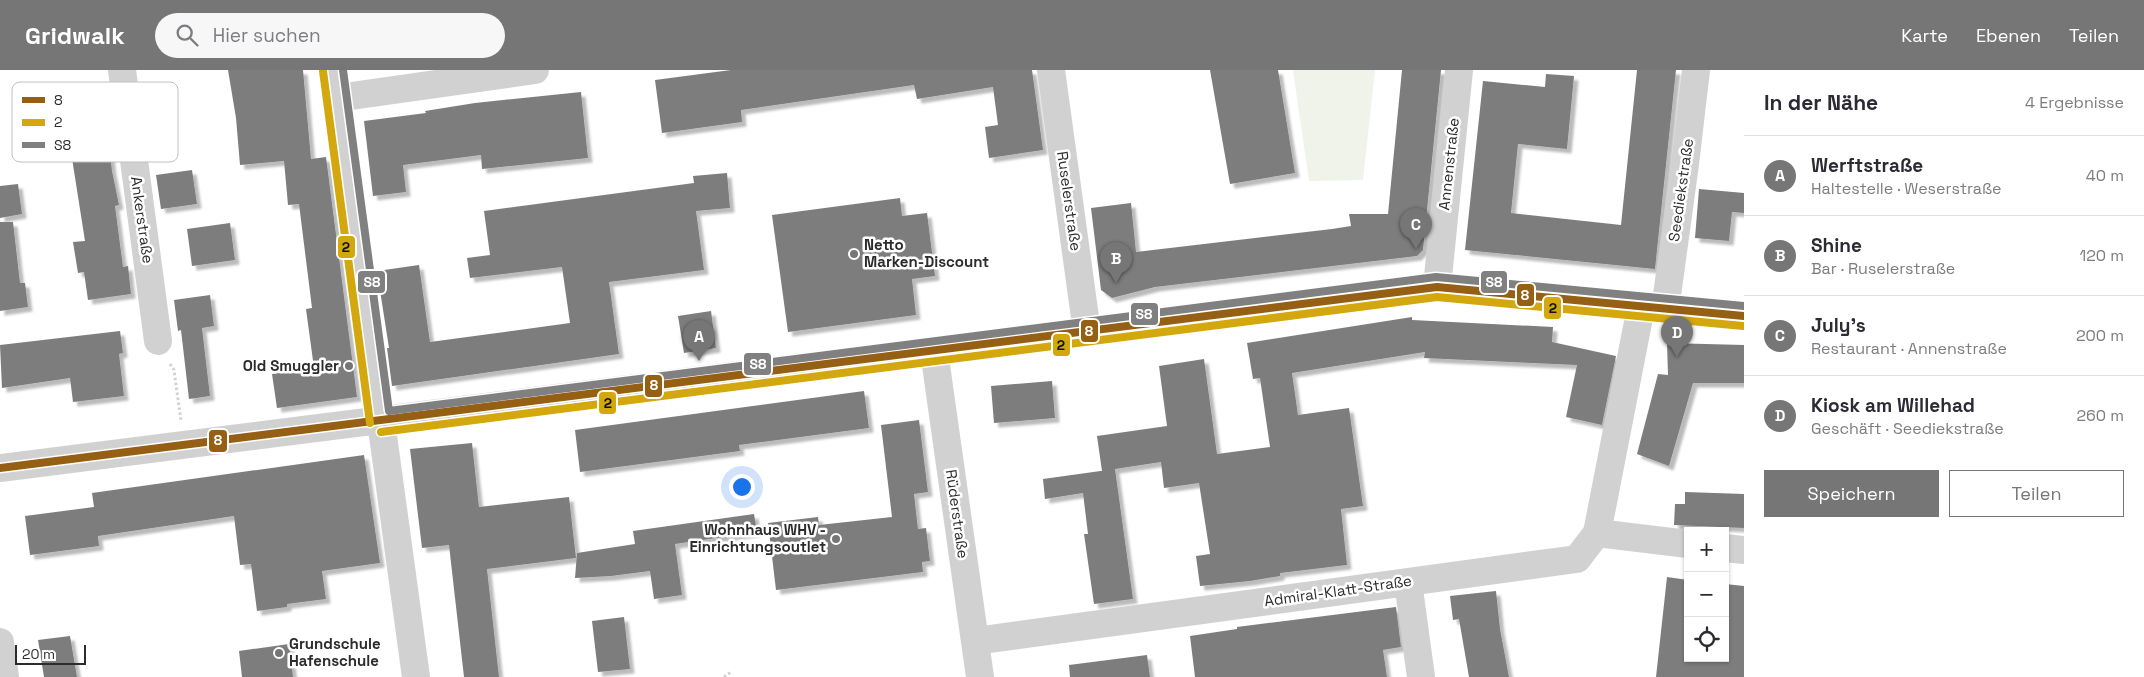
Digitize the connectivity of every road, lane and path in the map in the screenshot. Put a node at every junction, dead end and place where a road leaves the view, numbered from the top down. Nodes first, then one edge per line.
1 (333, 70) edge
2 (535, 70) edge
3 (1051, 70) edge
4 (1459, 70) edge
5 (1696, 70) edge
6 (337, 98) junction
7 (134, 162) edge
8 (1437, 287) junction
9 (1653, 308) junction
10 (1744, 316) edge
11 (1087, 332) junction
12 (158, 341) joint
13 (934, 351) junction
14 (380, 422) junction
15 (185, 445) junction
16 (0, 468) edge
17 (1596, 533) junction
18 (1684, 544) edge
19 (1729, 548) edge
20 (1744, 550) edge
21 (1408, 582) junction
22 (975, 641) junction
23 (0, 642) edge
24 (731, 672) dead end
25 (4, 677) edge
26 (416, 677) edge
27 (724, 677) edge
28 (980, 677) edge
29 (1421, 677) edge

1 - 6 street
2 - 6 street
3 - 11 street, Ruselerstraße
4 - 8 street, Annenstraße
5 - 9 street, Seediekstraße
6 - 14 street
7 - 12 street, Ankerstraße
8 - 9 street
8 - 11 street
9 - 10 street
9 - 17 street, Seediekstraße
11 - 13 street
12 - 15 path
13 - 14 street
13 - 22 street, Rüderstraße
14 - 15 street
14 - 26 street
15 - 16 street
17 - 18 street
17 - 21 street, Admiral-Klatt-Straße
19 - 20 street
21 - 22 street, Admiral-Klatt-Straße
21 - 29 street
22 - 28 street, Rüderstraße
23 - 25 street
24 - 27 path

